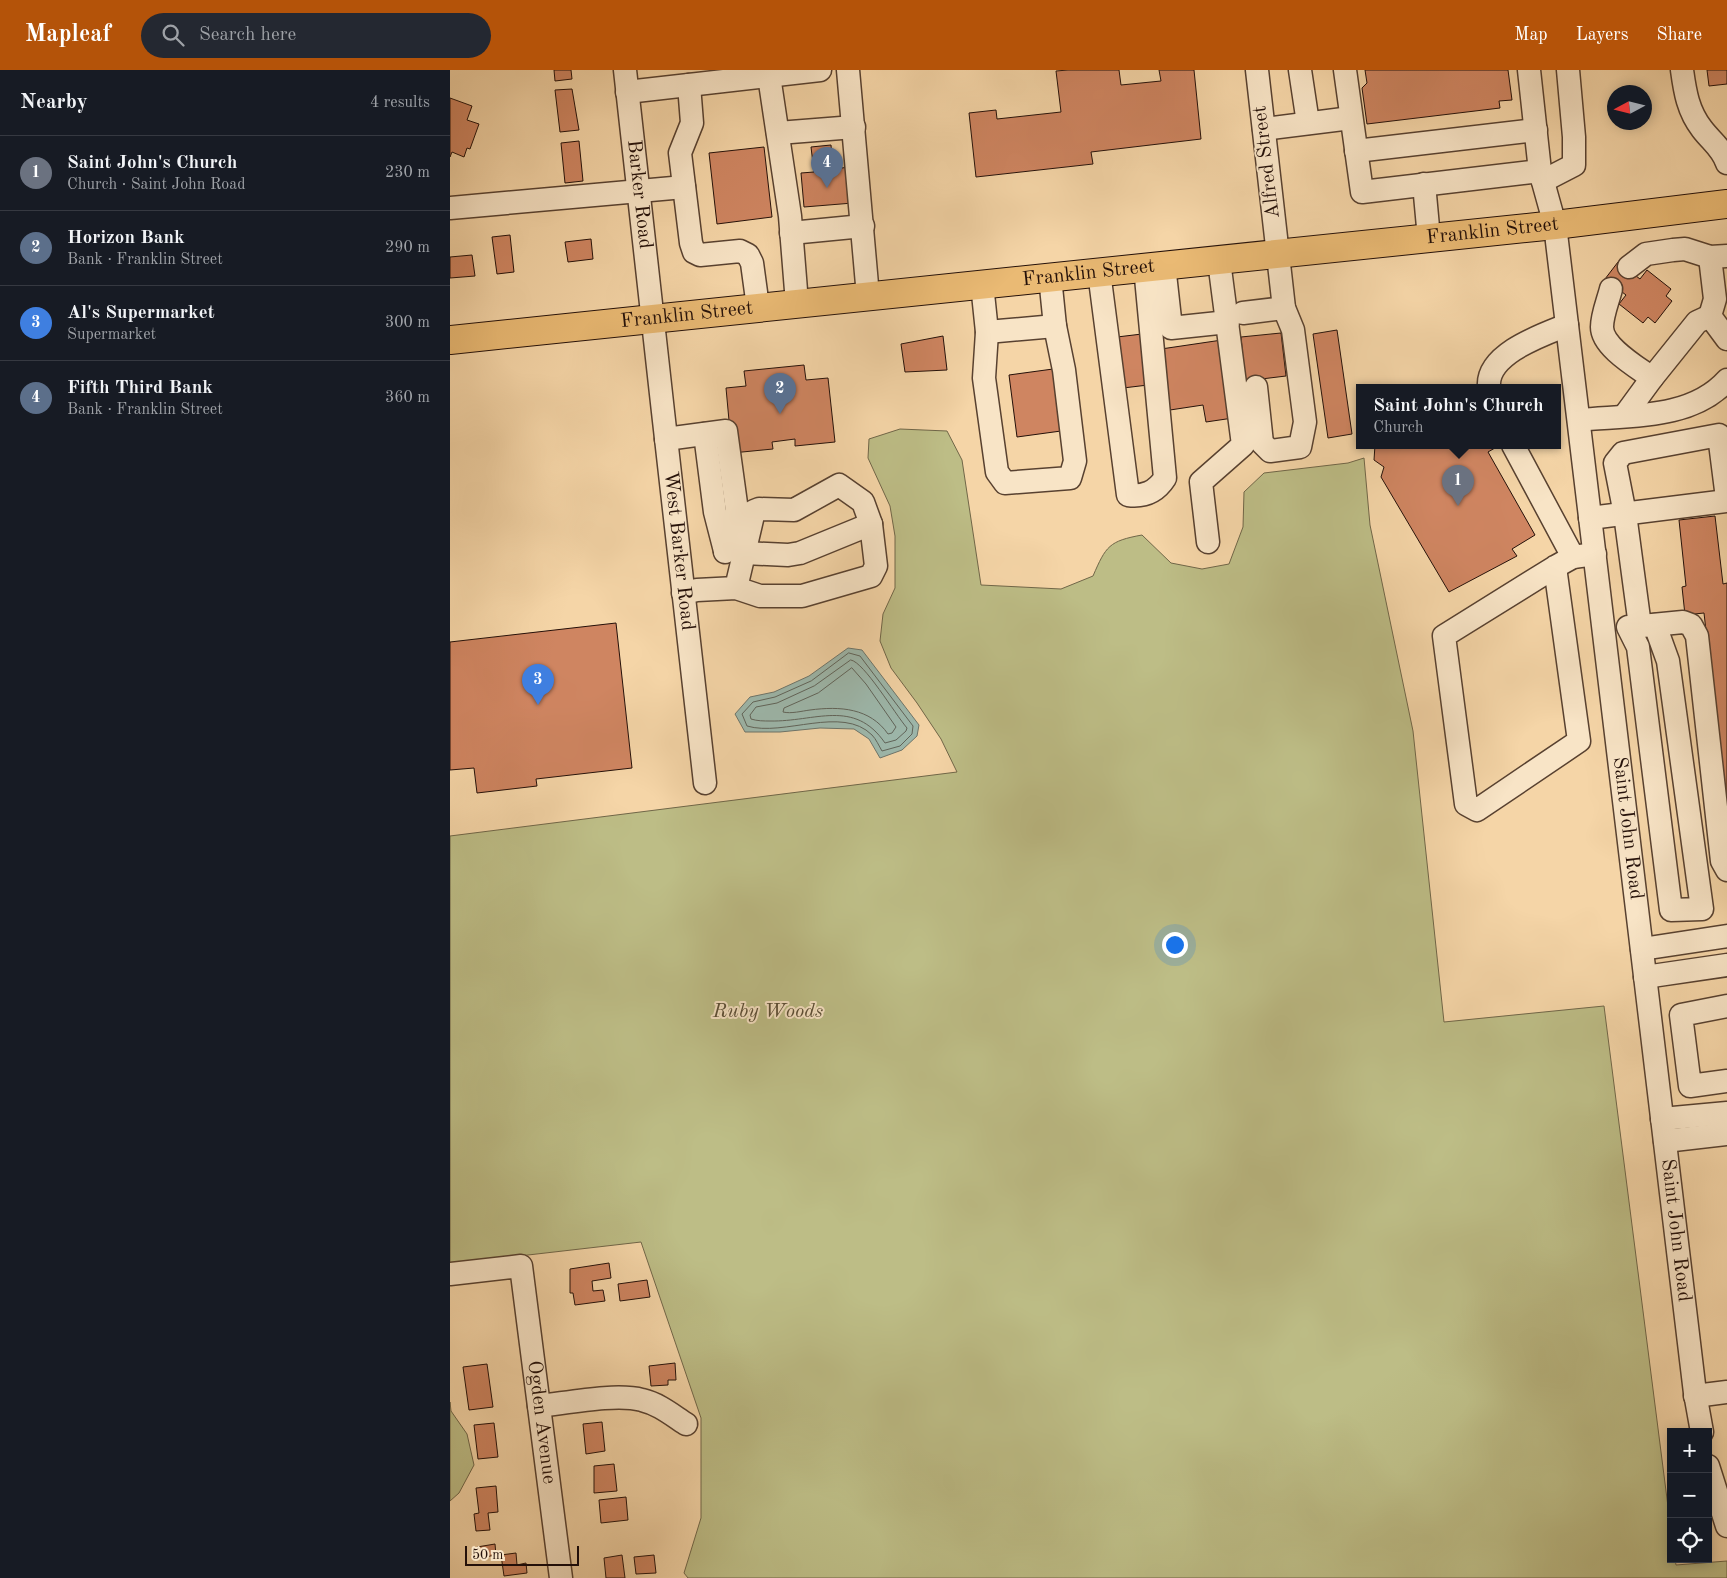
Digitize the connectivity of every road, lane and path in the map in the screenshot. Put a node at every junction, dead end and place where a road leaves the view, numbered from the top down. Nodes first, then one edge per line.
1 (625, 70) edge
2 (820, 70) edge
3 (848, 70) edge
4 (1257, 70) edge
5 (1300, 70) edge
6 (1345, 70) edge
7 (1529, 70) edge
8 (1568, 70) edge
9 (1682, 70) edge
10 (769, 76) junction
11 (689, 85) junction
12 (627, 92) junction
13 (1351, 118) junction
14 (1308, 124) junction
15 (854, 128) junction
16 (1264, 129) junction
17 (1536, 130) junction
18 (778, 133) junction
19 (1356, 151) junction
20 (1727, 163) edge
21 (1542, 176) junction
22 (1424, 184) junction
23 (684, 187) junction
24 (638, 190) junction
25 (1727, 204) edge
26 (450, 208) edge
27 (1555, 225) junction
28 (863, 226) junction
29 (791, 233) junction
30 (1429, 238) junction
31 (1278, 254) junction
32 (1719, 256) edge
33 (1220, 261) junction
34 (1155, 266) junction
35 (1629, 267) dead end
36 (1099, 272) junction
37 (1050, 277) junction
38 (982, 284) junction
39 (1611, 289) dead end
40 (868, 296) junction
41 (796, 303) junction
42 (758, 307) junction
43 (1284, 308) junction
44 (1710, 316) junction
45 (652, 318) junction
46 (1235, 318) junction
47 (1568, 325) junction
48 (1055, 326) junction
49 (987, 332) junction
50 (450, 340) edge
51 (1727, 340) edge
52 (1652, 378) junction
53 (1727, 380) edge
54 (1489, 384) edge
55 (1256, 387) dead end
56 (1625, 415) junction
57 (1579, 420) junction
58 (666, 439) junction
59 (1515, 449) edge
60 (1727, 498) edge
61 (1727, 502) edge
62 (1625, 514) junction
63 (1590, 518) junction
64 (871, 524) junction
65 (1208, 542) dead end
66 (734, 553) junction
67 (1574, 559) junction
68 (728, 588) junction
69 (683, 593) junction
70 (1641, 626) junction
71 (1604, 630) junction
72 (1615, 724) junction
73 (1577, 728) junction
74 (705, 783) dead end
75 (1727, 870) edge
76 (1727, 936) edge
77 (1642, 949) junction
78 (1727, 966) edge
79 (1645, 977) junction
80 (1727, 1006) edge
81 (1727, 1081) edge
82 (1727, 1113) edge
83 (1662, 1119) junction
84 (1727, 1134) edge
85 (1665, 1141) junction
86 (450, 1274) edge
87 (1727, 1392) edge
88 (1695, 1396) junction
89 (539, 1406) junction
90 (686, 1424) dead end
91 (1701, 1428) edge
92 (1710, 1473) edge
93 (1727, 1526) edge
94 (561, 1578) edge

1 - 12 street, Barker Road
2 - 10 street
3 - 15 street
4 - 16 street, Alfred Street
5 - 14 street
6 - 13 street
7 - 17 street, Saint John Road
8 - 21 street
9 - 20 street
10 - 11 street
10 - 18 street
11 - 12 street
11 - 23 street
12 - 24 street, Barker Road
13 - 14 street
13 - 19 street
14 - 16 street
15 - 18 street
15 - 28 street
16 - 31 street, Alfred Street
17 - 19 street
17 - 21 street, Saint John Road
18 - 29 street
19 - 22 street
21 - 22 street
21 - 27 street, Saint John Road
22 - 30 street
23 - 24 street
23 - 42 street
24 - 26 street
24 - 45 street, Barker Road
25 - 27 main road, Franklin Street
27 - 30 main road, Franklin Street
27 - 47 street, Saint John Road
28 - 29 street
28 - 40 street
29 - 41 street
30 - 31 main road, Franklin Street
31 - 33 main road, Franklin Street
31 - 43 street, Alfred Street
32 - 35 street
32 - 44 street
33 - 34 main road, Franklin Street
33 - 46 street
34 - 36 main road, Franklin Street
34 - 36 street
34 - 46 street
36 - 37 main road, Franklin Street
37 - 38 main road, Franklin Street
37 - 48 street
38 - 40 main road, Franklin Street
38 - 49 street
39 - 52 street
40 - 41 main road, Franklin Street
41 - 42 main road, Franklin Street
42 - 45 main road, Franklin Street
43 - 46 street
43 - 55 street, Alfred Street
44 - 51 street
44 - 52 street
45 - 50 main road, Franklin Street
45 - 58 street, West Barker Road
46 - 65 street
47 - 54 street
47 - 57 street, Saint John Road
48 - 49 street
48 - 49 street
52 - 56 street
53 - 56 street
56 - 57 street
57 - 63 street, Saint John Road
58 - 66 street
58 - 69 street, West Barker Road
59 - 67 street
60 - 62 street
61 - 62 street
62 - 63 street
62 - 70 street
63 - 67 street, Saint John Road
64 - 66 street
64 - 66 street
64 - 68 street
66 - 68 street
67 - 71 street, Saint John Road
67 - 73 street
67 - 73 street
68 - 69 street
69 - 74 street, West Barker Road
70 - 70 street
70 - 71 street
70 - 75 street
71 - 72 street, Saint John Road
72 - 73 street
72 - 77 street, Saint John Road
76 - 77 street
77 - 79 street, Saint John Road
78 - 79 street
79 - 83 street, Saint John Road
80 - 81 street
82 - 83 street
83 - 85 street, Saint John Road
84 - 85 street
85 - 88 street, Saint John Road
86 - 89 street, Ogden Avenue
87 - 88 street
88 - 91 street, Saint John Road
89 - 90 street
89 - 94 street, Ogden Avenue
92 - 93 street

